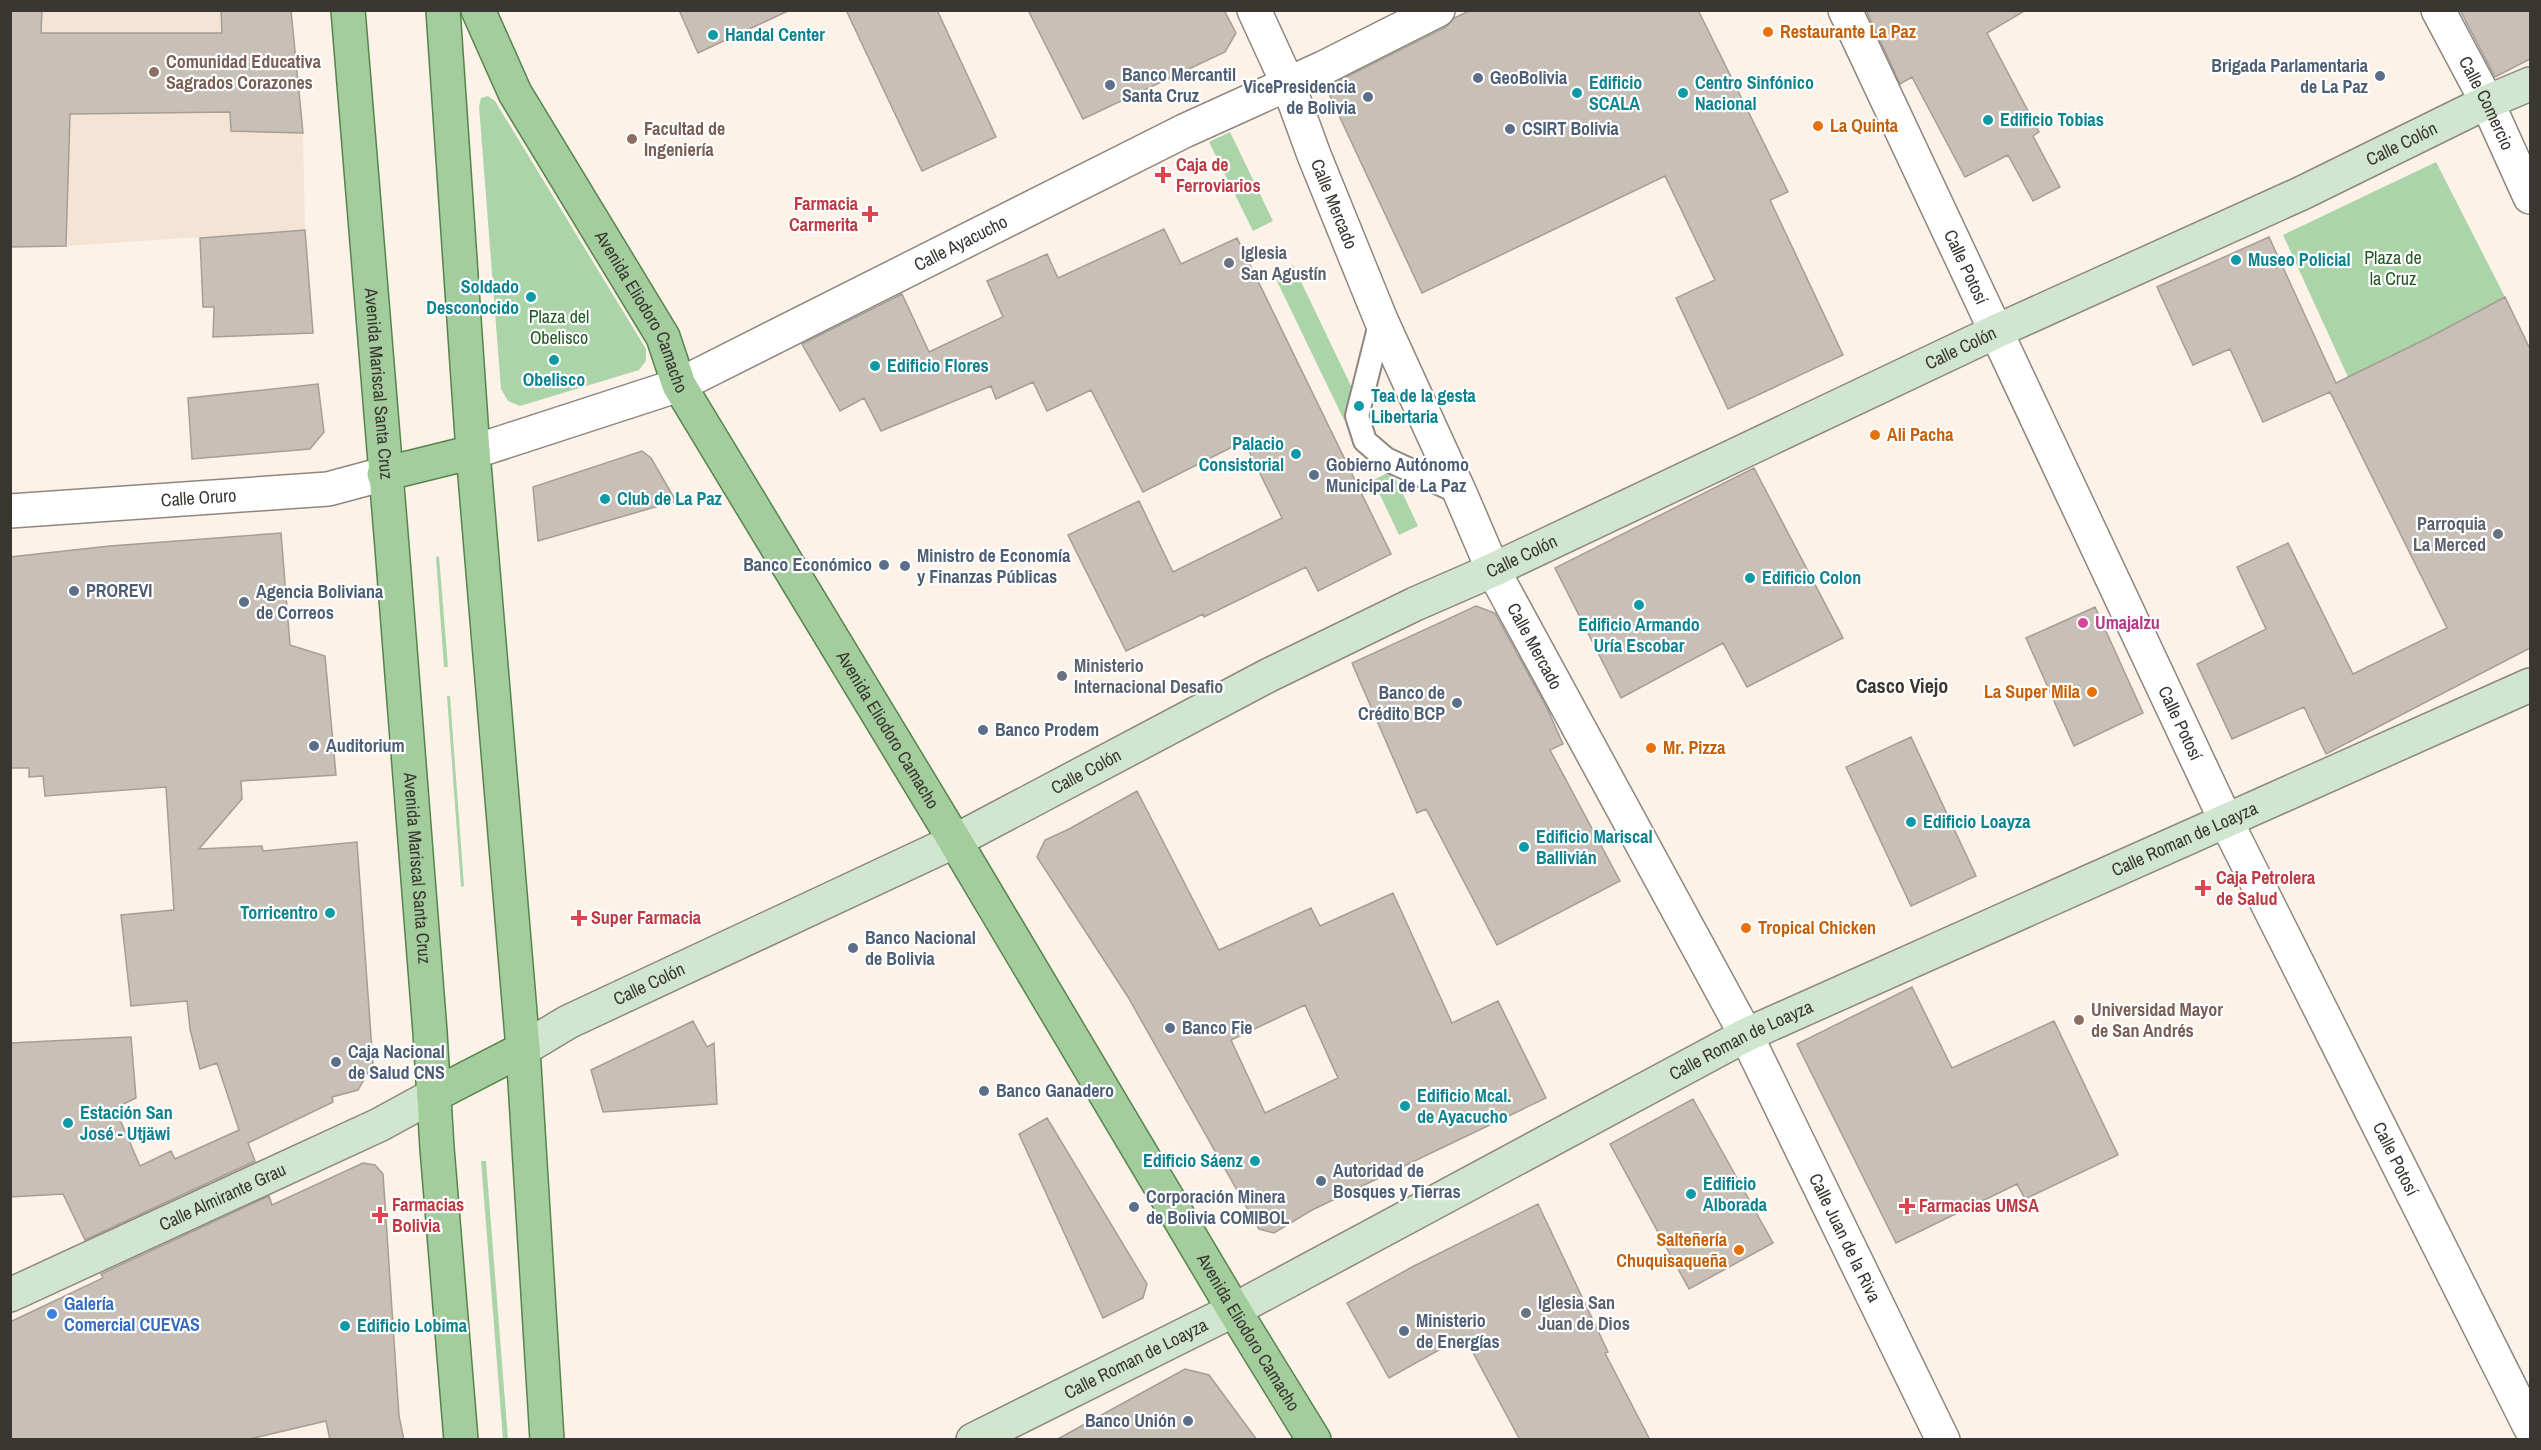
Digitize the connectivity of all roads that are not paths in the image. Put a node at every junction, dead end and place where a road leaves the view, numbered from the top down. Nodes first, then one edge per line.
1 (348, 10) edge
2 (443, 10) edge
3 (478, 10) edge
4 (1254, 10) edge
5 (1845, 10) edge
6 (2438, 10) edge
7 (1435, 11) edge
8 (1288, 84) junction
9 (2530, 84) edge
10 (2487, 102) junction
11 (2530, 197) edge
12 (1381, 320) junction
13 (1996, 331) junction
14 (679, 385) junction
15 (473, 452) junction
16 (384, 474) junction
17 (1460, 493) junction
18 (10, 511) edge
19 (1493, 570) junction
20 (2530, 684) edge
21 (2226, 821) junction
22 (955, 841) junction
23 (1746, 1035) junction
24 (523, 1049) junction
25 (434, 1095) junction
26 (10, 1295) edge
27 (1234, 1310) junction
28 (2530, 1426) edge
29 (461, 1440) edge
30 (548, 1440) edge
31 (973, 1440) edge
32 (1314, 1440) edge
33 (1943, 1440) edge

1 - 16 main road, Avenida Mariscal Santa Cruz
2 - 15 main road
3 - 14 main road, Avenida Eliodoro Camacho
4 - 8 street, Calle Mercado
5 - 13 street, Calle Potosí
6 - 10 street, Calle Comercio
7 - 8 street, Calle Ayacucho
8 - 12 street, Calle Mercado
8 - 14 street, Calle Ayacucho
9 - 10 main road, Calle Colón
10 - 11 street, Calle Comercio
10 - 13 main road, Calle Colón
12 - 17 street, Calle Mercado
12 - 17 lane
13 - 19 main road, Calle Colón
13 - 21 street, Calle Potosí
14 - 15 street, Calle Ayacucho
14 - 22 main road, Avenida Eliodoro Camacho
15 - 16 main road
15 - 24 main road
16 - 18 street, Calle Oruro
16 - 25 main road, Avenida Mariscal Santa Cruz
17 - 19 street, Calle Mercado
19 - 22 main road, Calle Colón
19 - 23 street, Calle Mercado
20 - 21 main road, Calle Roman de Loayza
21 - 23 main road, Calle Roman de Loayza
21 - 28 street, Calle Potosí
22 - 24 main road, Calle Colón
22 - 27 main road, Avenida Eliodoro Camacho
23 - 27 main road, Calle Roman de Loayza
23 - 33 street, Calle Juan de la Riva
24 - 25 main road
24 - 30 main road
25 - 26 main road, Calle Almirante Grau
25 - 29 main road, Avenida Mariscal Santa Cruz
27 - 31 main road, Calle Roman de Loayza
27 - 32 main road, Avenida Eliodoro Camacho

